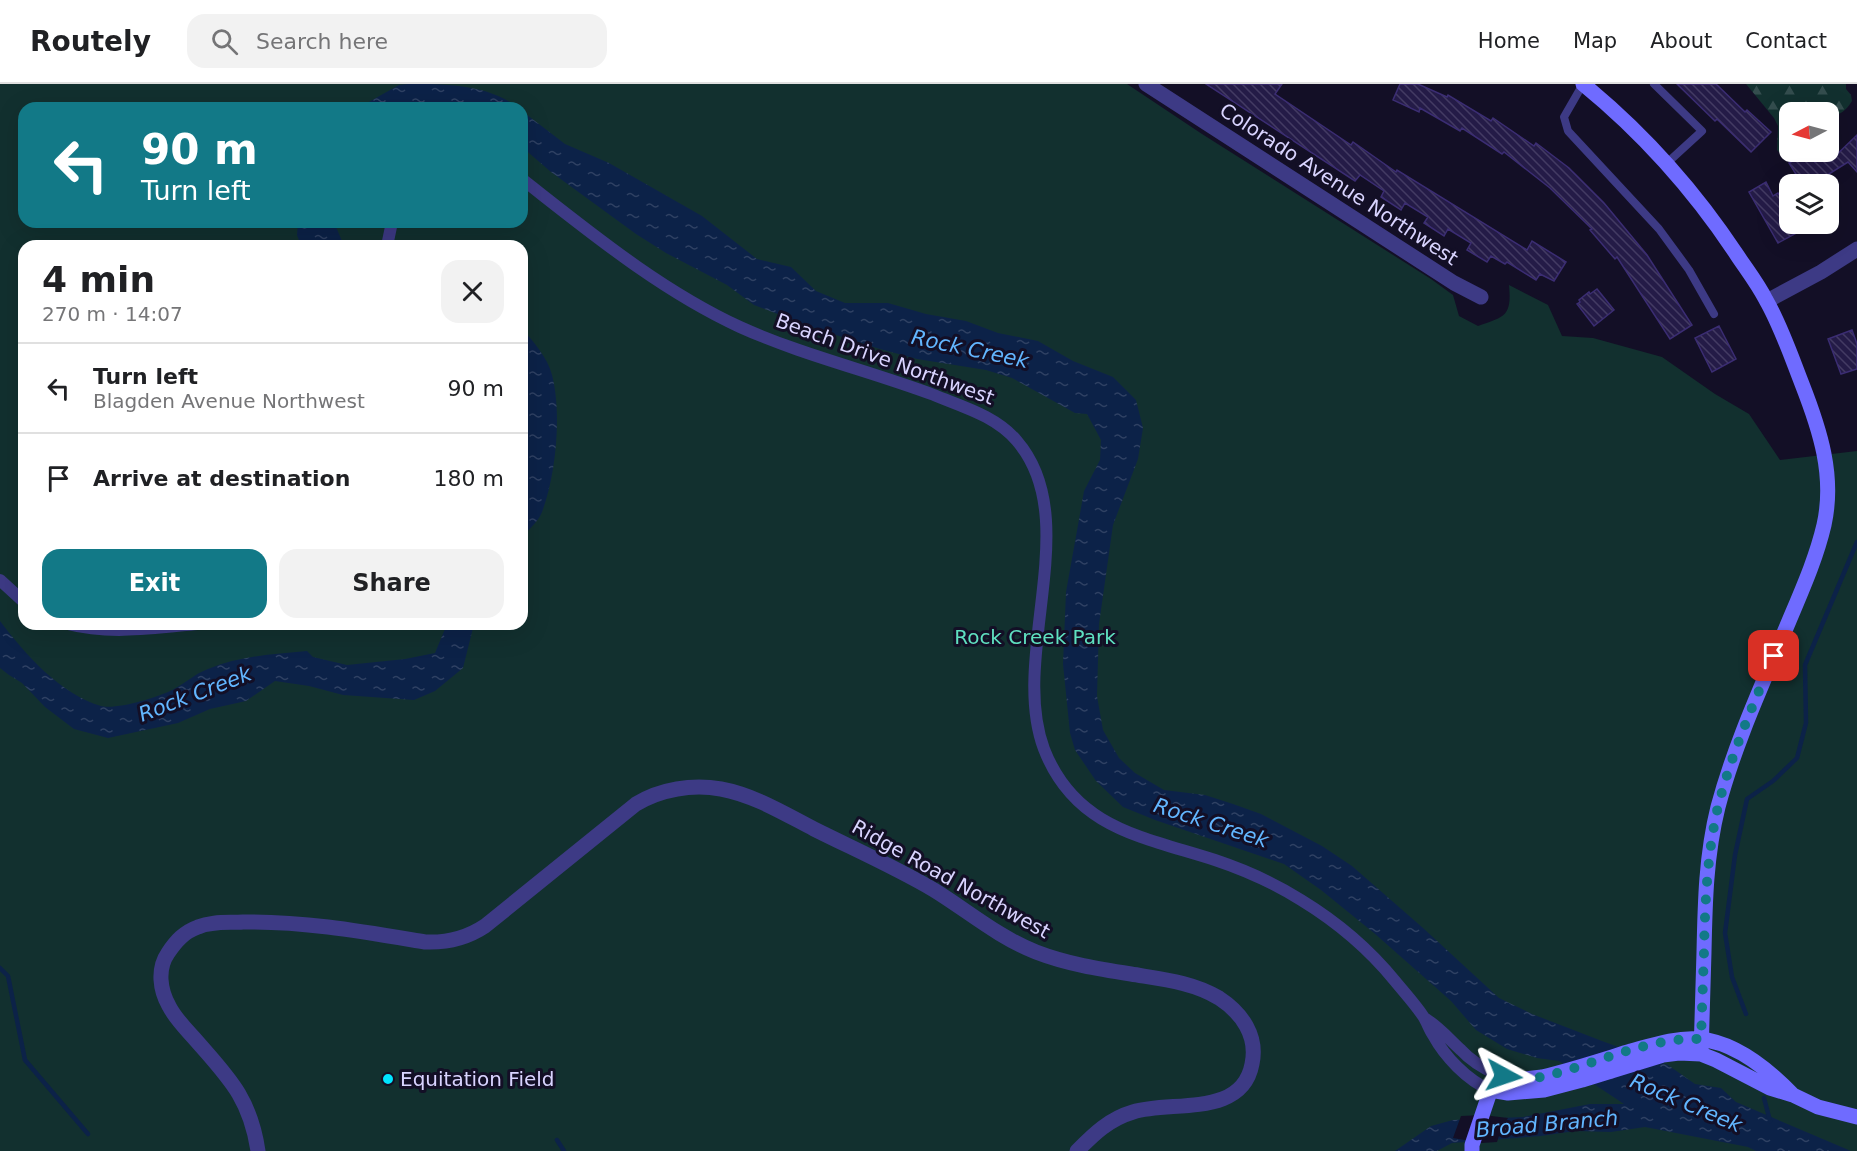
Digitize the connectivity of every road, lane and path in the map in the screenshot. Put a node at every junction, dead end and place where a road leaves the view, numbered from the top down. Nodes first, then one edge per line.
1 (1146, 84) edge
2 (1583, 84) edge
3 (1654, 84) edge
4 (1667, 163) junction
5 (528, 184) edge
6 (1857, 249) edge
7 (1481, 297) dead end
8 (1767, 302) junction
9 (1714, 315) dead end
10 (0, 580) edge
11 (18, 597) edge
12 (1425, 1018) junction
13 (1701, 1046) junction
14 (1496, 1074) junction
15 (1539, 1084) junction
16 (1490, 1090) junction
17 (1857, 1117) edge
18 (1472, 1148) edge
19 (258, 1151) edge
20 (1077, 1151) edge

1 - 7 street, Colorado Avenue Northwest
2 - 4 main road
2 - 9 lane
3 - 4 lane
4 - 8 main road
5 - 12 street, Beach Drive Northwest
6 - 8 street
8 - 13 main road
10 - 11 street
12 - 14 street, Beach Drive Northwest
12 - 16 street, Beach Drive Northwest
13 - 15 main road, Beach Drive Northwest
13 - 17 main road, Beach Drive Northwest
14 - 15 main road, Beach Drive Northwest
14 - 16 main road
15 - 16 main road, Beach Drive Northwest
16 - 18 main road
19 - 20 street, Ridge Road Northwest

